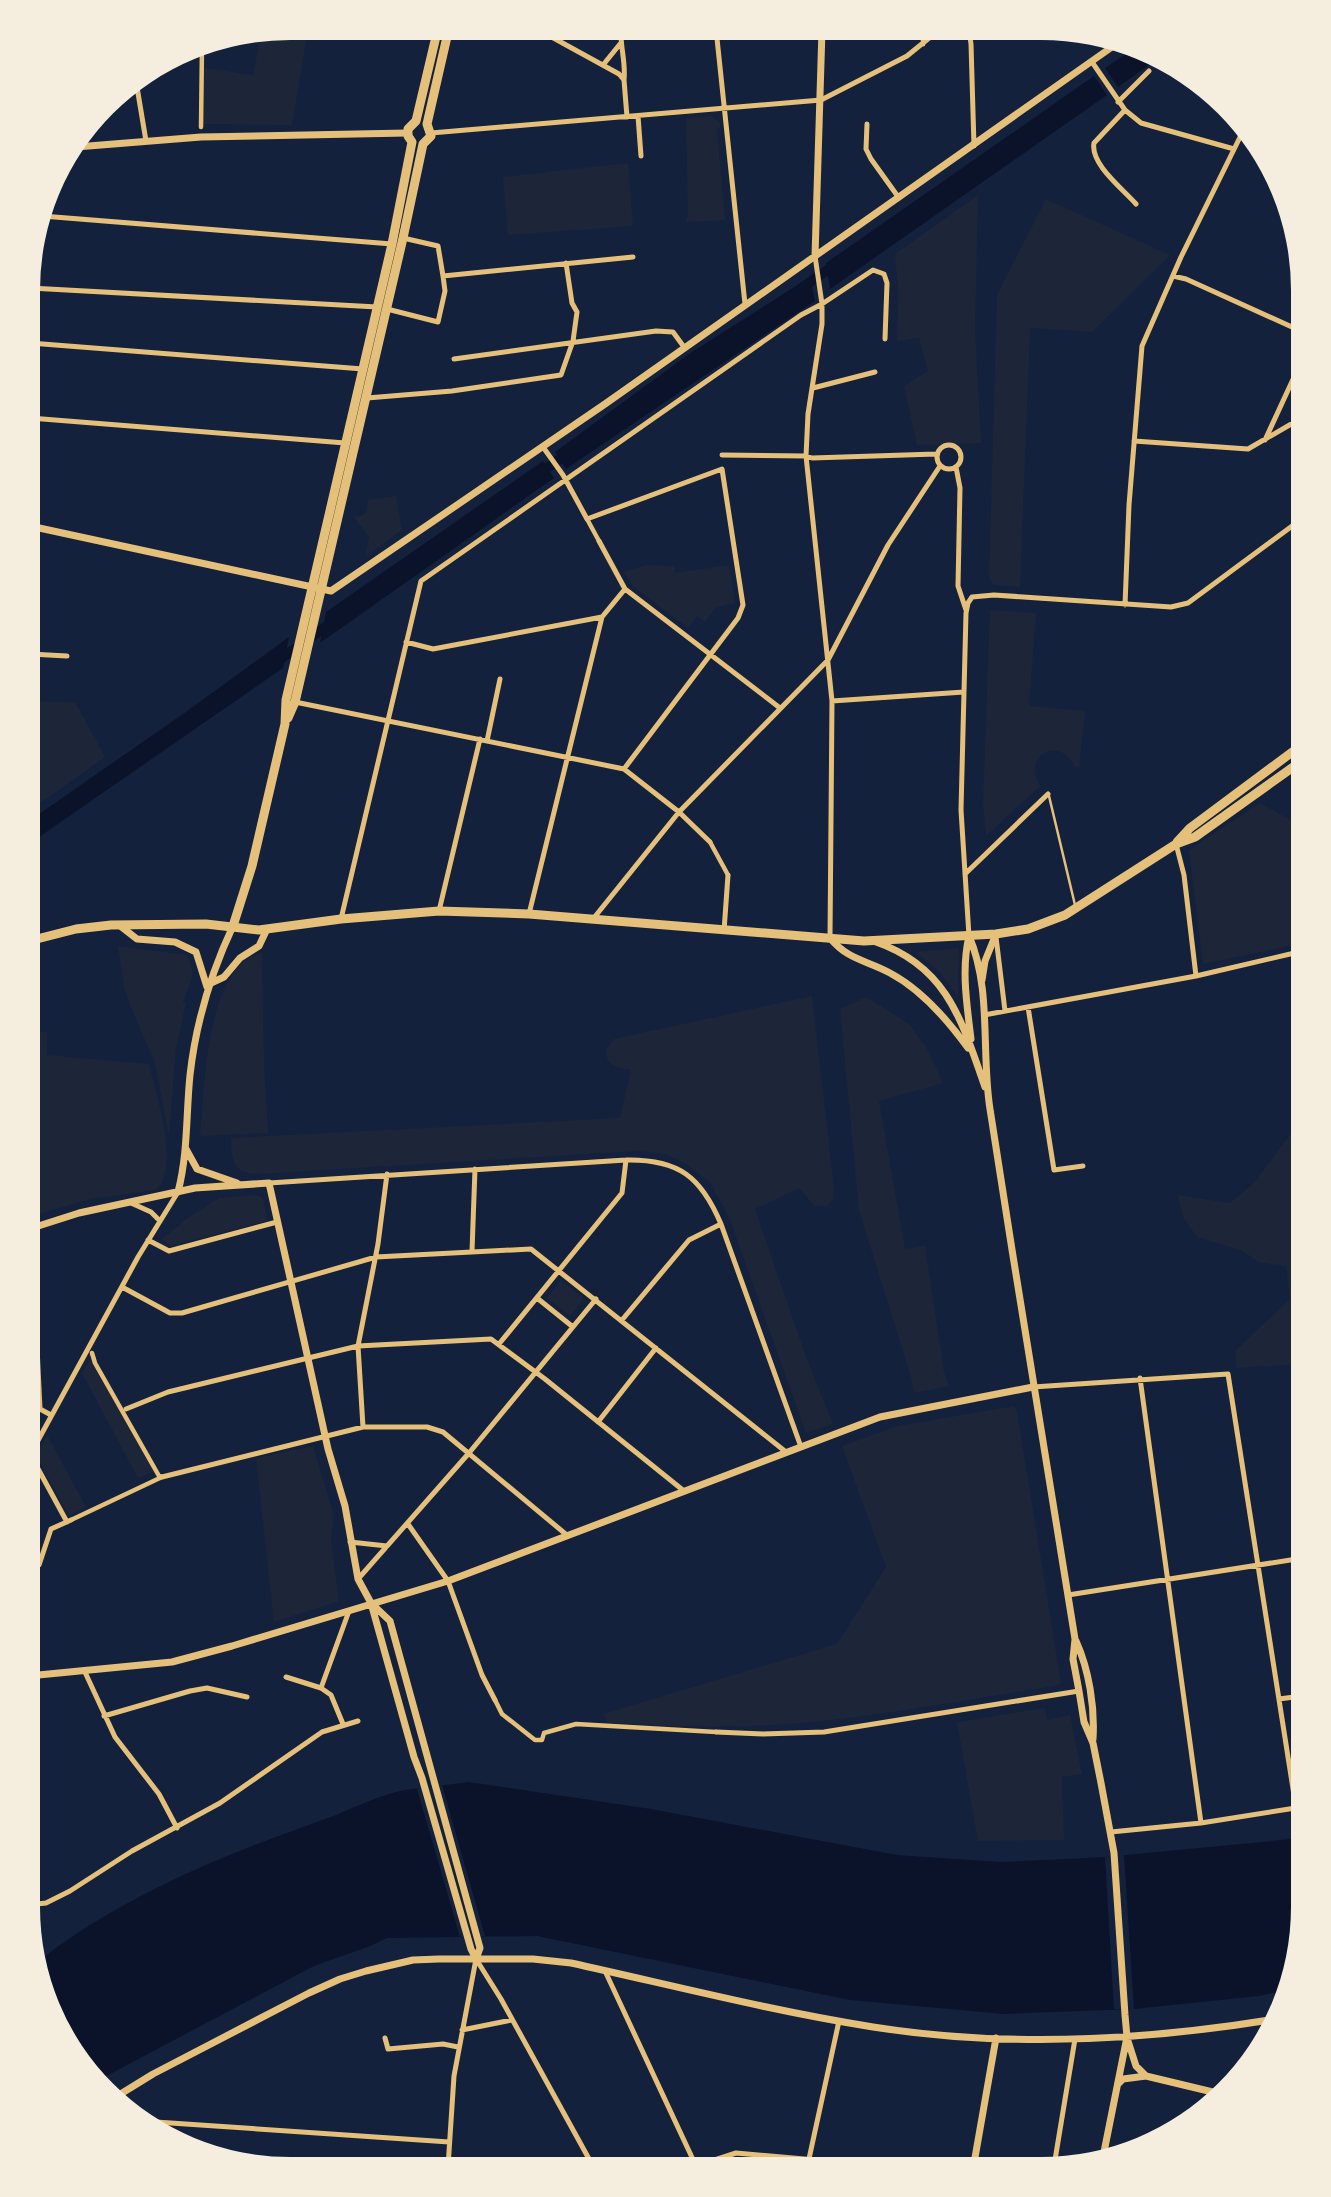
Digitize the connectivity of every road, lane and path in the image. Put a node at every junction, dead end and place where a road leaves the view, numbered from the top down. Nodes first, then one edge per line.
1 (717, 40) edge
2 (822, 40) edge
3 (923, 40) edge
4 (927, 40) edge
5 (970, 40) edge
6 (435, 41) edge
7 (447, 41) edge
8 (558, 41) edge
9 (620, 41) edge
10 (620, 44) junction
11 (923, 44) junction
12 (1110, 50) edge
13 (202, 57) edge
14 (603, 65) junction
15 (1094, 65) junction
16 (1149, 71) dead end
17 (624, 80) junction
18 (138, 92) edge
19 (1117, 99) junction
20 (821, 100) junction
21 (725, 107) junction
22 (1125, 110) junction
23 (638, 116) junction
24 (627, 117) junction
25 (416, 121) junction
26 (867, 124) dead end
27 (201, 127) dead end
28 (429, 129) junction
29 (410, 137) junction
30 (1239, 138) edge
31 (146, 141) junction
32 (423, 144) junction
33 (86, 146) edge
34 (974, 146) junction
35 (1234, 149) junction
36 (641, 156) dead end
37 (899, 198) junction
38 (1136, 204) dead end
39 (52, 217) edge
40 (404, 238) junction
41 (391, 244) junction
42 (634, 257) dead end
43 (816, 261) junction
44 (566, 263) junction
45 (443, 276) junction
46 (1173, 276) junction
47 (40, 289) edge
48 (822, 301) junction
49 (746, 304) junction
50 (382, 308) junction
51 (1291, 327) edge
52 (885, 339) dead end
53 (573, 341) junction
54 (40, 344) edge
55 (684, 347) junction
56 (454, 359) dead end
57 (363, 369) junction
58 (875, 372) dead end
59 (1291, 382) edge
60 (813, 388) junction
61 (367, 398) junction
62 (40, 419) edge
63 (1291, 424) edge
64 (1265, 440) junction
65 (1134, 442) junction
66 (345, 443) junction
67 (545, 449) junction
68 (936, 454) junction
69 (722, 455) dead end
70 (806, 456) junction
71 (940, 466) junction
72 (956, 467) junction
73 (564, 477) junction
74 (587, 519) junction
75 (1291, 527) edge
76 (40, 529) edge
77 (598, 541) joint
78 (317, 589) junction
79 (625, 589) junction
80 (1125, 605) junction
81 (966, 613) junction
82 (602, 617) junction
83 (406, 642) junction
84 (711, 654) junction
85 (40, 655) edge
86 (67, 656) dead end
87 (828, 660) junction
88 (499, 679) dead end
89 (964, 692) junction
90 (832, 701) junction
91 (295, 702) junction
92 (780, 708) junction
93 (388, 721) junction
94 (285, 724) junction
95 (483, 740) junction
96 (1291, 753) edge
97 (567, 757) junction
98 (624, 768) junction
99 (1291, 769) edge
100 (1048, 794) joint
101 (679, 812) junction
102 (710, 842) joint
103 (1176, 844) junction
104 (965, 874) junction
105 (728, 875) joint
106 (1075, 908) junction
107 (439, 911) junction
108 (529, 914) junction
109 (341, 919) junction
110 (592, 920) junction
111 (118, 925) junction
112 (233, 926) junction
113 (267, 929) junction
114 (724, 931) junction
115 (996, 934) junction
116 (969, 936) junction
117 (40, 938) edge
118 (830, 939) junction
119 (873, 941) junction
120 (1291, 954) edge
121 (1196, 976) junction
122 (208, 985) junction
123 (981, 988) junction
124 (1028, 1007) junction
125 (1005, 1011) junction
126 (984, 1015) junction
127 (973, 1054) junction
128 (988, 1098) junction
129 (186, 1149) junction
130 (626, 1160) junction
131 (1083, 1166) dead end
132 (475, 1169) junction
133 (387, 1174) junction
134 (269, 1183) junction
135 (241, 1184) junction
136 (255, 1184) junction
137 (178, 1192) junction
138 (272, 1196) junction
139 (130, 1202) junction
140 (160, 1221) junction
141 (277, 1222) junction
142 (721, 1224) junction
143 (40, 1225) edge
144 (148, 1240) junction
145 (472, 1251) junction
146 (376, 1257) junction
147 (559, 1270) junction
148 (291, 1280) junction
149 (122, 1287) junction
150 (537, 1298) junction
151 (596, 1299) junction
152 (622, 1320) junction
153 (573, 1326) junction
154 (499, 1344) junction
155 (358, 1346) junction
156 (656, 1348) junction
157 (92, 1353) dead end
158 (308, 1357) junction
159 (535, 1371) junction
160 (1140, 1378) junction
161 (1034, 1387) junction
162 (40, 1388) edge
163 (40, 1409) joint
164 (125, 1409) dead end
165 (51, 1415) junction
166 (598, 1422) junction
167 (363, 1427) junction
168 (40, 1436) edge
169 (325, 1437) junction
170 (801, 1447) junction
171 (786, 1452) junction
172 (469, 1453) junction
173 (40, 1474) edge
174 (162, 1477) junction
175 (684, 1491) junction
176 (69, 1521) junction
177 (408, 1524) junction
178 (568, 1536) junction
179 (350, 1542) junction
180 (387, 1546) junction
181 (1291, 1560) edge
182 (40, 1562) edge
183 (1258, 1564) junction
184 (359, 1579) junction
185 (1168, 1579) junction
186 (448, 1581) junction
187 (1068, 1595) junction
188 (371, 1603) junction
189 (349, 1611) junction
190 (1075, 1639) junction
191 (84, 1670) junction
192 (40, 1675) edge
193 (286, 1677) dead end
194 (321, 1688) junction
195 (1079, 1691) junction
196 (247, 1697) dead end
197 (1291, 1698) edge
198 (1279, 1699) junction
199 (495, 1700) joint
200 (104, 1716) junction
201 (358, 1721) dead end
202 (343, 1724) junction
203 (716, 1732) joint
204 (1093, 1743) junction
205 (1291, 1764) edge
206 (1291, 1808) edge
207 (1201, 1823) junction
208 (177, 1828) junction
209 (1111, 1832) junction
210 (40, 1904) edge
211 (476, 1959) junction
212 (605, 1970) junction
213 (512, 2020) junction
214 (839, 2021) junction
215 (1263, 2021) edge
216 (462, 2030) junction
217 (1127, 2037) junction
218 (385, 2038) dead end
219 (996, 2038) junction
220 (1076, 2039) junction
221 (458, 2047) junction
222 (1146, 2076) junction
223 (1116, 2086) junction
224 (1209, 2091) edge
225 (123, 2093) edge
226 (164, 2123) edge
227 (450, 2142) junction
228 (1105, 2148) edge
229 (1056, 2156) edge
230 (449, 2157) edge
231 (588, 2157) edge
232 (689, 2157) edge
233 (724, 2157) edge
234 (778, 2157) edge
235 (810, 2157) edge
236 (975, 2157) edge

1 - 21 street
2 - 20 street
3 - 11 street
4 - 11 street
5 - 34 street
6 - 25 main road
7 - 28 main road
8 - 14 street
9 - 10 street
10 - 14 street
10 - 17 street
11 - 20 street
12 - 15 street
13 - 27 street
14 - 17 street
15 - 19 street
15 - 34 street
16 - 19 street
17 - 24 street
18 - 31 street
19 - 22 street
20 - 21 street
20 - 43 street
21 - 23 street
21 - 49 street
22 - 35 street
22 - 38 street
23 - 24 street
23 - 36 street
24 - 28 street
25 - 28 main road
25 - 29 main road
26 - 37 street
28 - 32 main road
29 - 31 street
29 - 32 main road
29 - 41 main road
30 - 35 street
31 - 33 street
32 - 40 main road
34 - 37 street
35 - 46 street
37 - 43 street
39 - 41 street
40 - 45 street
40 - 50 main road
41 - 50 main road
42 - 44 street
43 - 48 street
43 - 49 street
44 - 45 street
44 - 53 street
45 - 50 street
46 - 51 street
46 - 65 street
47 - 50 street
48 - 52 street
48 - 60 street
48 - 73 street
49 - 55 street
50 - 57 main road
50 - 61 main road
53 - 55 street
53 - 56 street
53 - 61 street
54 - 57 street
55 - 67 street
57 - 66 main road
58 - 60 street
59 - 64 street
60 - 70 street
61 - 78 main road
62 - 66 street
63 - 64 street
64 - 65 street
65 - 80 street
66 - 78 main road
67 - 73 street
67 - 78 street
68 - 70 street
68 - 71 street
68 - 72 street
69 - 70 street
70 - 87 street
71 - 72 street
71 - 87 street
72 - 81 street
73 - 74 street
73 - 83 street
74 - 77 street
74 - 84 street
75 - 80 street
76 - 78 street
77 - 79 street
78 - 91 main road
78 - 94 main road
79 - 82 street
79 - 84 street
80 - 81 street
81 - 89 street
82 - 83 street
82 - 97 street
83 - 93 street
84 - 92 street
84 - 98 street
85 - 86 street
87 - 90 street
87 - 92 street
88 - 95 street
89 - 90 street
89 - 104 street
90 - 118 street
91 - 93 street
91 - 94 main road
92 - 101 street
93 - 95 street
93 - 109 street
94 - 112 main road
95 - 97 street
95 - 107 street
96 - 103 main road
97 - 98 street
97 - 108 street
98 - 101 street
99 - 103 main road
100 - 104 street
100 - 106 lane
101 - 102 street
101 - 110 street
102 - 105 street
103 - 106 main road
103 - 121 street
104 - 116 street
105 - 114 street
106 - 115 main road
107 - 108 main road
107 - 109 main road
108 - 110 main road
109 - 113 main road
110 - 114 main road
111 - 112 main road
111 - 117 main road
111 - 122 street
112 - 113 main road
112 - 122 street
113 - 122 street
114 - 118 main road
115 - 116 main road
115 - 123 street
115 - 125 street
116 - 119 main road
116 - 123 street
116 - 127 street
118 - 119 main road
118 - 127 street
119 - 127 street
120 - 121 street
121 - 124 street
122 - 129 street
123 - 126 street
124 - 125 street
124 - 131 street
125 - 126 street
126 - 128 street
127 - 128 street
128 - 161 street
129 - 135 street
129 - 137 street
130 - 132 street
130 - 142 street
130 - 147 street
132 - 133 street
132 - 145 street
133 - 134 street
133 - 146 street
134 - 136 street
134 - 138 street
135 - 136 street
135 - 137 street
136 - 138 street
137 - 139 street
137 - 140 street
138 - 141 street
139 - 140 street
139 - 143 street
140 - 144 street
141 - 144 street
141 - 148 street
142 - 152 street
142 - 170 street
144 - 149 street
145 - 146 street
145 - 147 street
146 - 148 street
146 - 155 street
147 - 150 street
147 - 151 street
148 - 149 street
148 - 158 street
149 - 165 street
150 - 153 street
150 - 154 street
151 - 152 street
151 - 153 street
152 - 156 street
153 - 159 street
154 - 155 street
154 - 159 street
155 - 158 street
155 - 167 street
156 - 166 street
156 - 171 street
157 - 174 street
158 - 164 street
158 - 169 street
159 - 166 street
159 - 172 street
160 - 161 street
160 - 183 street
160 - 185 street
161 - 170 street
161 - 187 street
162 - 163 street
163 - 165 street
165 - 168 street
166 - 175 street
167 - 169 street
167 - 172 street
169 - 174 street
169 - 179 street
170 - 171 street
171 - 175 street
172 - 177 street
172 - 178 street
173 - 176 street
174 - 176 street
175 - 178 street
176 - 182 street
177 - 180 street
177 - 186 street
178 - 186 street
179 - 180 street
179 - 184 street
180 - 184 street
181 - 183 street
183 - 185 street
183 - 198 street
184 - 188 street
185 - 187 street
185 - 207 street
186 - 188 street
186 - 199 street
187 - 190 street
188 - 189 street
188 - 211 street
188 - 211 street
189 - 191 street
189 - 194 street
190 - 195 street
190 - 204 street
191 - 192 street
191 - 200 street
193 - 194 street
194 - 202 street
195 - 203 street
195 - 204 street
196 - 200 street
197 - 198 street
198 - 205 street
199 - 203 street
200 - 208 street
201 - 202 street
202 - 208 street
204 - 209 street
206 - 207 street
207 - 209 street
208 - 210 street
209 - 217 street
211 - 212 street
211 - 213 street
211 - 216 street
211 - 225 street
212 - 214 street
212 - 232 street
213 - 216 street
213 - 231 street
214 - 219 street
214 - 235 street
215 - 217 street
216 - 221 street
217 - 220 street
217 - 222 street
217 - 223 street
218 - 221 street
219 - 220 street
219 - 236 street
220 - 229 street
221 - 227 street
222 - 223 street
222 - 224 street
223 - 228 street
226 - 227 street
227 - 230 street
233 - 234 street

